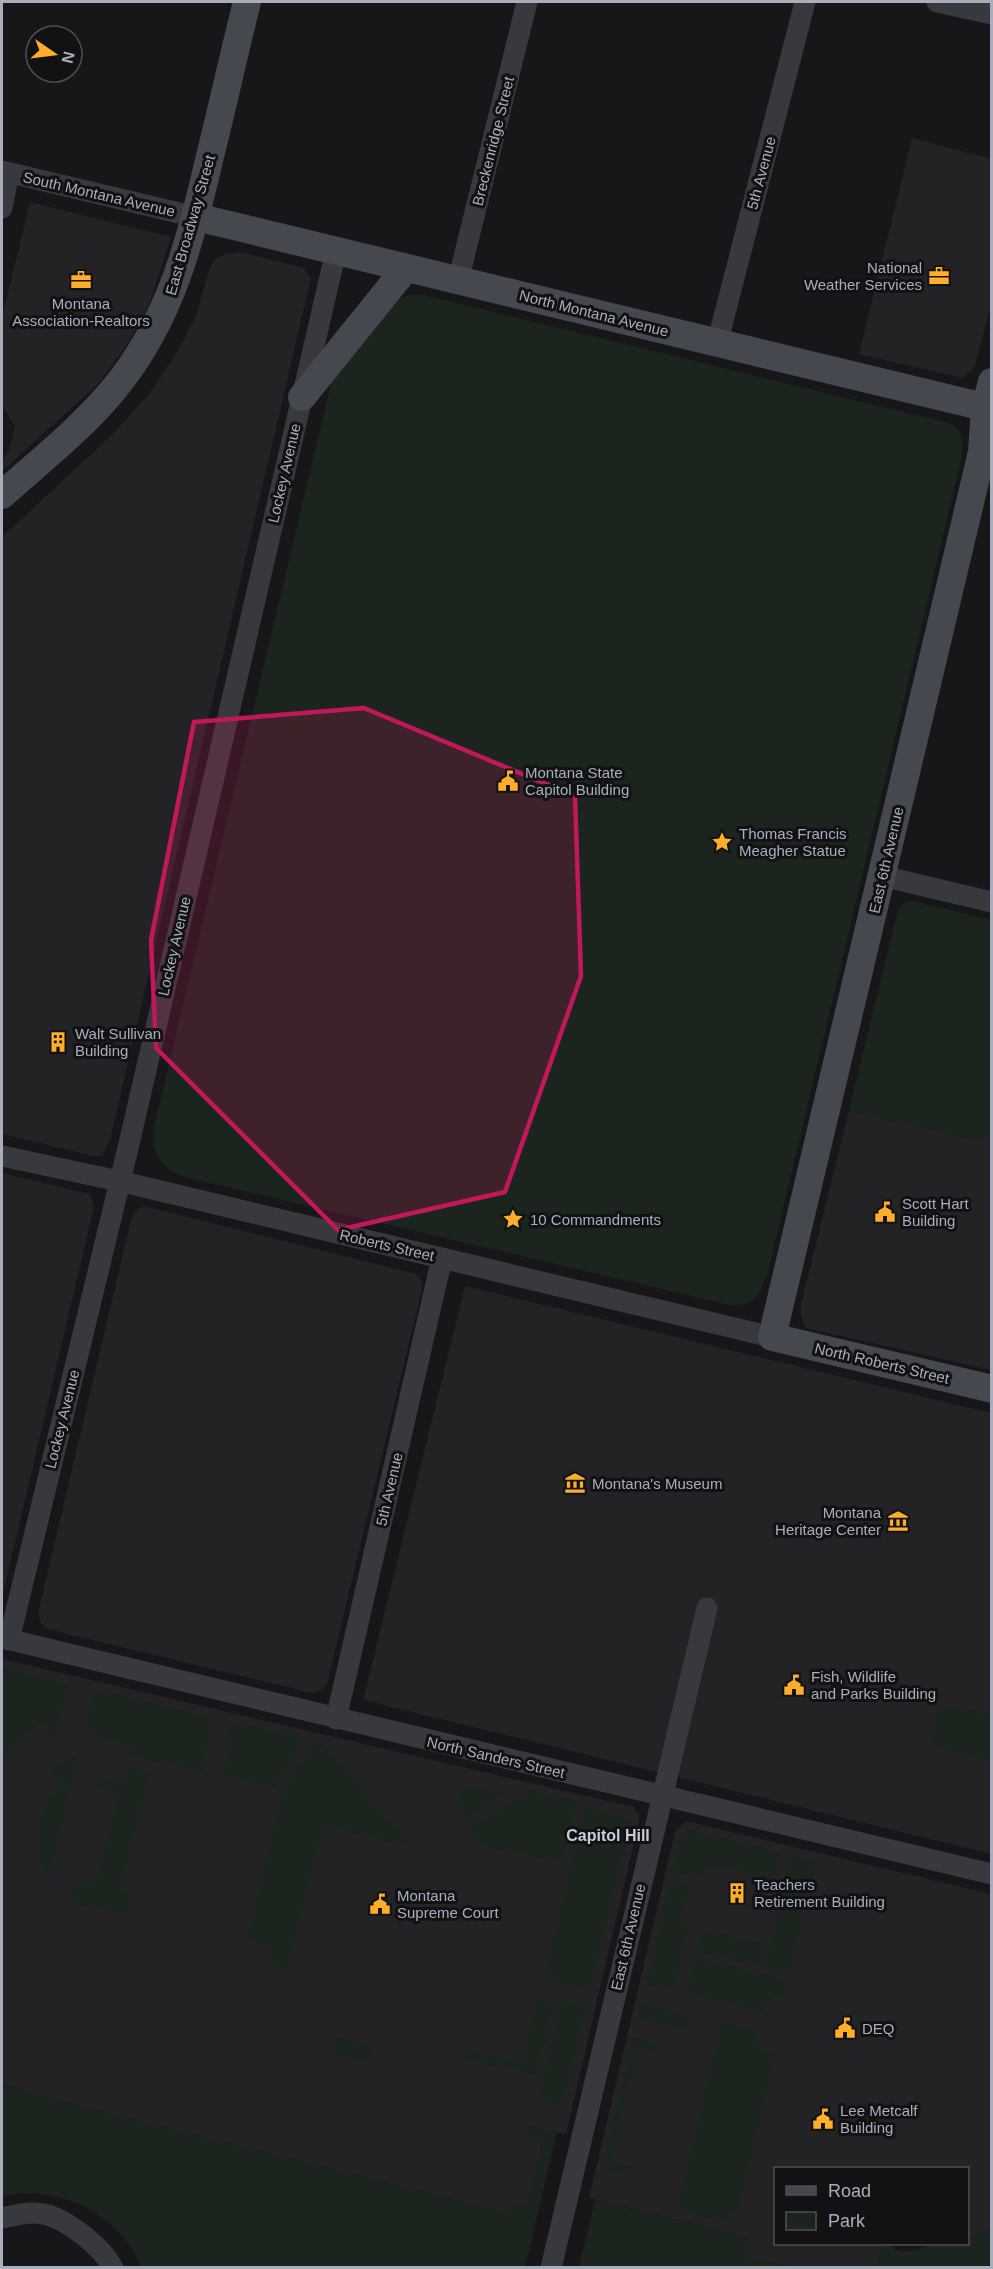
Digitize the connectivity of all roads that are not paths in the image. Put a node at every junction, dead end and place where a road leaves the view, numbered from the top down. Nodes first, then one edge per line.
1 (247, 2) edge
2 (527, 2) edge
3 (805, 2) edge
4 (937, 2) edge
5 (992, 14) edge
6 (5, 172) edge
7 (2, 208) edge
8 (196, 217) junction
9 (336, 251) junction
10 (406, 268) junction
11 (458, 281) junction
12 (717, 344) junction
13 (302, 397) junction
14 (989, 400) edge
15 (2, 495) edge
16 (882, 876) junction
17 (992, 902) edge
18 (2, 1156) edge
19 (119, 1181) junction
20 (442, 1258) junction
21 (772, 1336) junction
22 (992, 1389) edge
23 (707, 1608) dead end
24 (5, 1639) edge
25 (336, 1719) junction
26 (661, 1796) junction
27 (992, 1874) edge
28 (2, 2218) edge
29 (113, 2268) edge
30 (551, 2268) edge

1 - 8 street, East Broadway Street
2 - 11 street, Breckenridge Street
3 - 12 street, 5th Avenue
4 - 5 street
6 - 7 street
6 - 8 street, South Montana Avenue
8 - 9 street, North Montana Avenue
8 - 15 street, East Broadway Street
9 - 10 street, North Montana Avenue
9 - 13 street, Lockey Avenue
10 - 11 street, North Montana Avenue
10 - 13 street
11 - 12 street, North Montana Avenue
12 - 14 street, North Montana Avenue
13 - 19 street, Lockey Avenue
14 - 16 street, East 6th Avenue
16 - 17 street
16 - 21 street, East 6th Avenue
18 - 19 street, Roberts Street
19 - 20 street, Roberts Street
19 - 24 street, Lockey Avenue
20 - 21 street, Roberts Street
20 - 25 street, 5th Avenue
21 - 22 street, North Roberts Street
23 - 26 street, East 6th Avenue
24 - 25 street, North Sanders Street
25 - 26 street, North Sanders Street
26 - 27 street, North Sanders Street
26 - 30 street, East 6th Avenue
28 - 29 street

